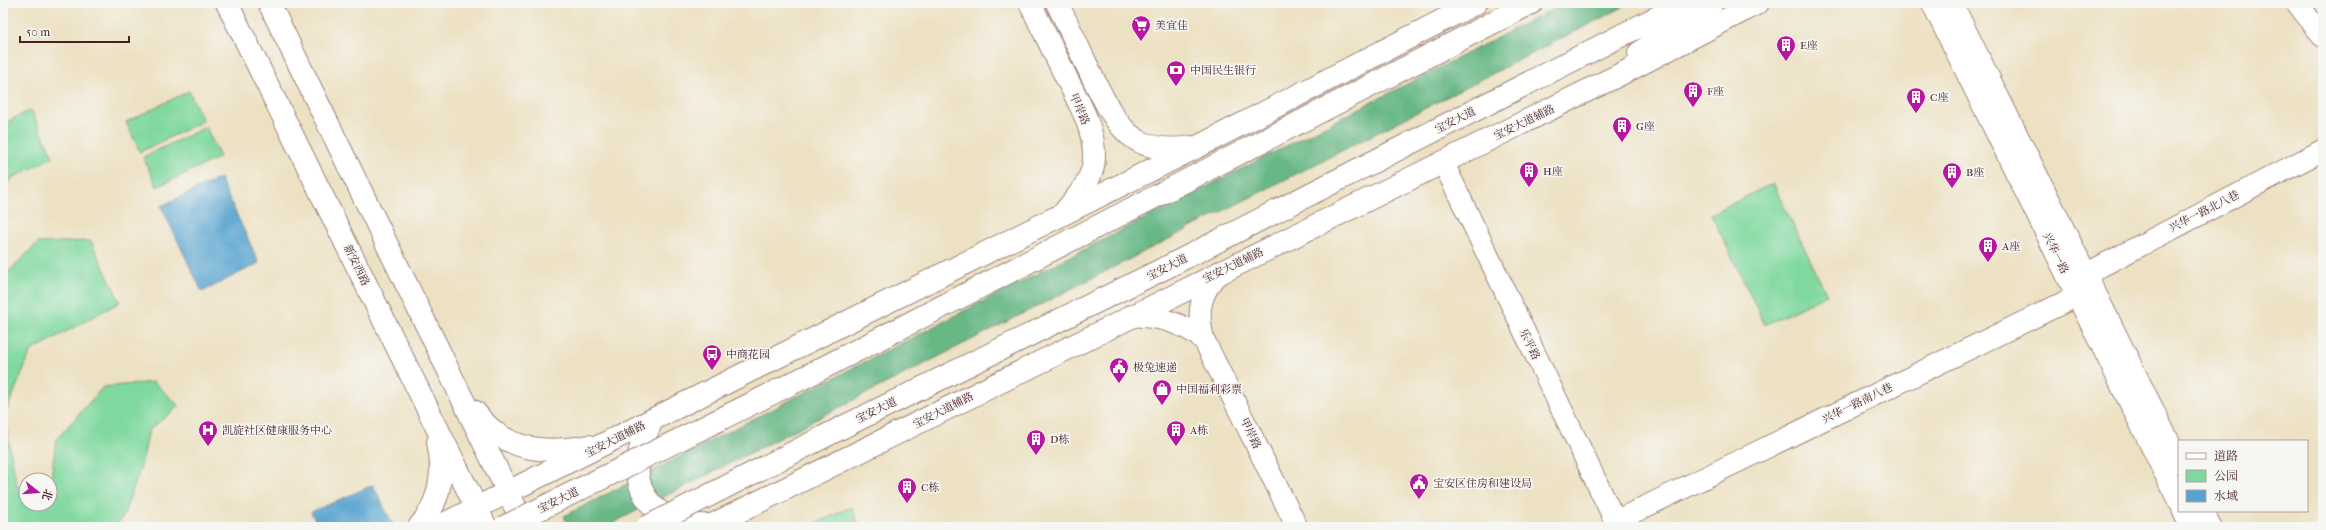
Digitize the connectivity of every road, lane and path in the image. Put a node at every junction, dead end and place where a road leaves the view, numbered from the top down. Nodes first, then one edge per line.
1 (227, 3) edge
2 (269, 3) edge
3 (1030, 3) edge
4 (1057, 3) edge
5 (1476, 3) edge
6 (1531, 3) edge
7 (1685, 3) edge
8 (1712, 3) edge
9 (1758, 3) edge
10 (1932, 3) edge
11 (1952, 3) edge
12 (2297, 3) edge
13 (2323, 37) edge
14 (1404, 40) junction
15 (1595, 86) junction
16 (1492, 138) junction
17 (1200, 145) junction
18 (2323, 150) edge
19 (1227, 159) junction
20 (1443, 162) junction
21 (1062, 214) junction
22 (1259, 220) junction
23 (1219, 272) junction
24 (2086, 274) junction
25 (2077, 296) junction
26 (1130, 316) junction
27 (1204, 340) junction
28 (457, 388) junction
29 (428, 408) junction
30 (652, 421) junction
31 (610, 442) junction
32 (2178, 460) edge
33 (508, 492) junction
34 (2178, 500) edge
35 (2184, 512) edge
36 (2204, 512) edge
37 (481, 518) edge
38 (1617, 524) edge
39 (710, 526) edge
40 (419, 527) edge
41 (438, 527) edge
42 (504, 527) edge
43 (525, 527) edge
44 (647, 527) edge
45 (1297, 527) edge
46 (2191, 527) edge
47 (2211, 527) edge

1 - 29 main road, 新安西路
2 - 28 main road
3 - 21 main road, 甲岸路
4 - 17 main road
5 - 14 main road, 宝安大道辅路
6 - 19 main road, 宝安大道
7 - 22 main road, 宝安大道
8 - 15 main road
9 - 15 main road, 宝安大道辅路
10 - 25 street, 兴华一路
11 - 24 street, 兴华一路
12 - 13 street
14 - 17 main road, 宝安大道辅路
14 - 19 main road
15 - 16 main road, 宝安大道辅路
16 - 20 main road, 宝安大道辅路
16 - 22 main road
17 - 21 main road, 宝安大道辅路
18 - 24 street, 兴华一路北八巷
19 - 42 main road, 宝安大道, bridge
20 - 23 main road, 宝安大道辅路
20 - 38 street, 乐平路
21 - 30 main road, 宝安大道辅路
22 - 44 main road, 宝安大道, bridge
23 - 26 main road, 宝安大道辅路
23 - 27 street, 甲岸路
24 - 25 street
24 - 32 street, 兴华一路
25 - 34 street, 兴华一路
25 - 38 street, 兴华一路南八巷
26 - 27 street
26 - 39 main road, 宝安大道辅路
27 - 45 street, 甲岸路
28 - 31 main road
28 - 33 main road
29 - 37 main road, 新安西路
29 - 40 main road
30 - 31 main road, 宝安大道辅路
30 - 39 main road
31 - 33 main road, 宝安大道辅路
33 - 37 main road, 宝安大道辅路
33 - 43 main road
35 - 46 street
36 - 47 street
37 - 41 main road, 宝安大道辅路

